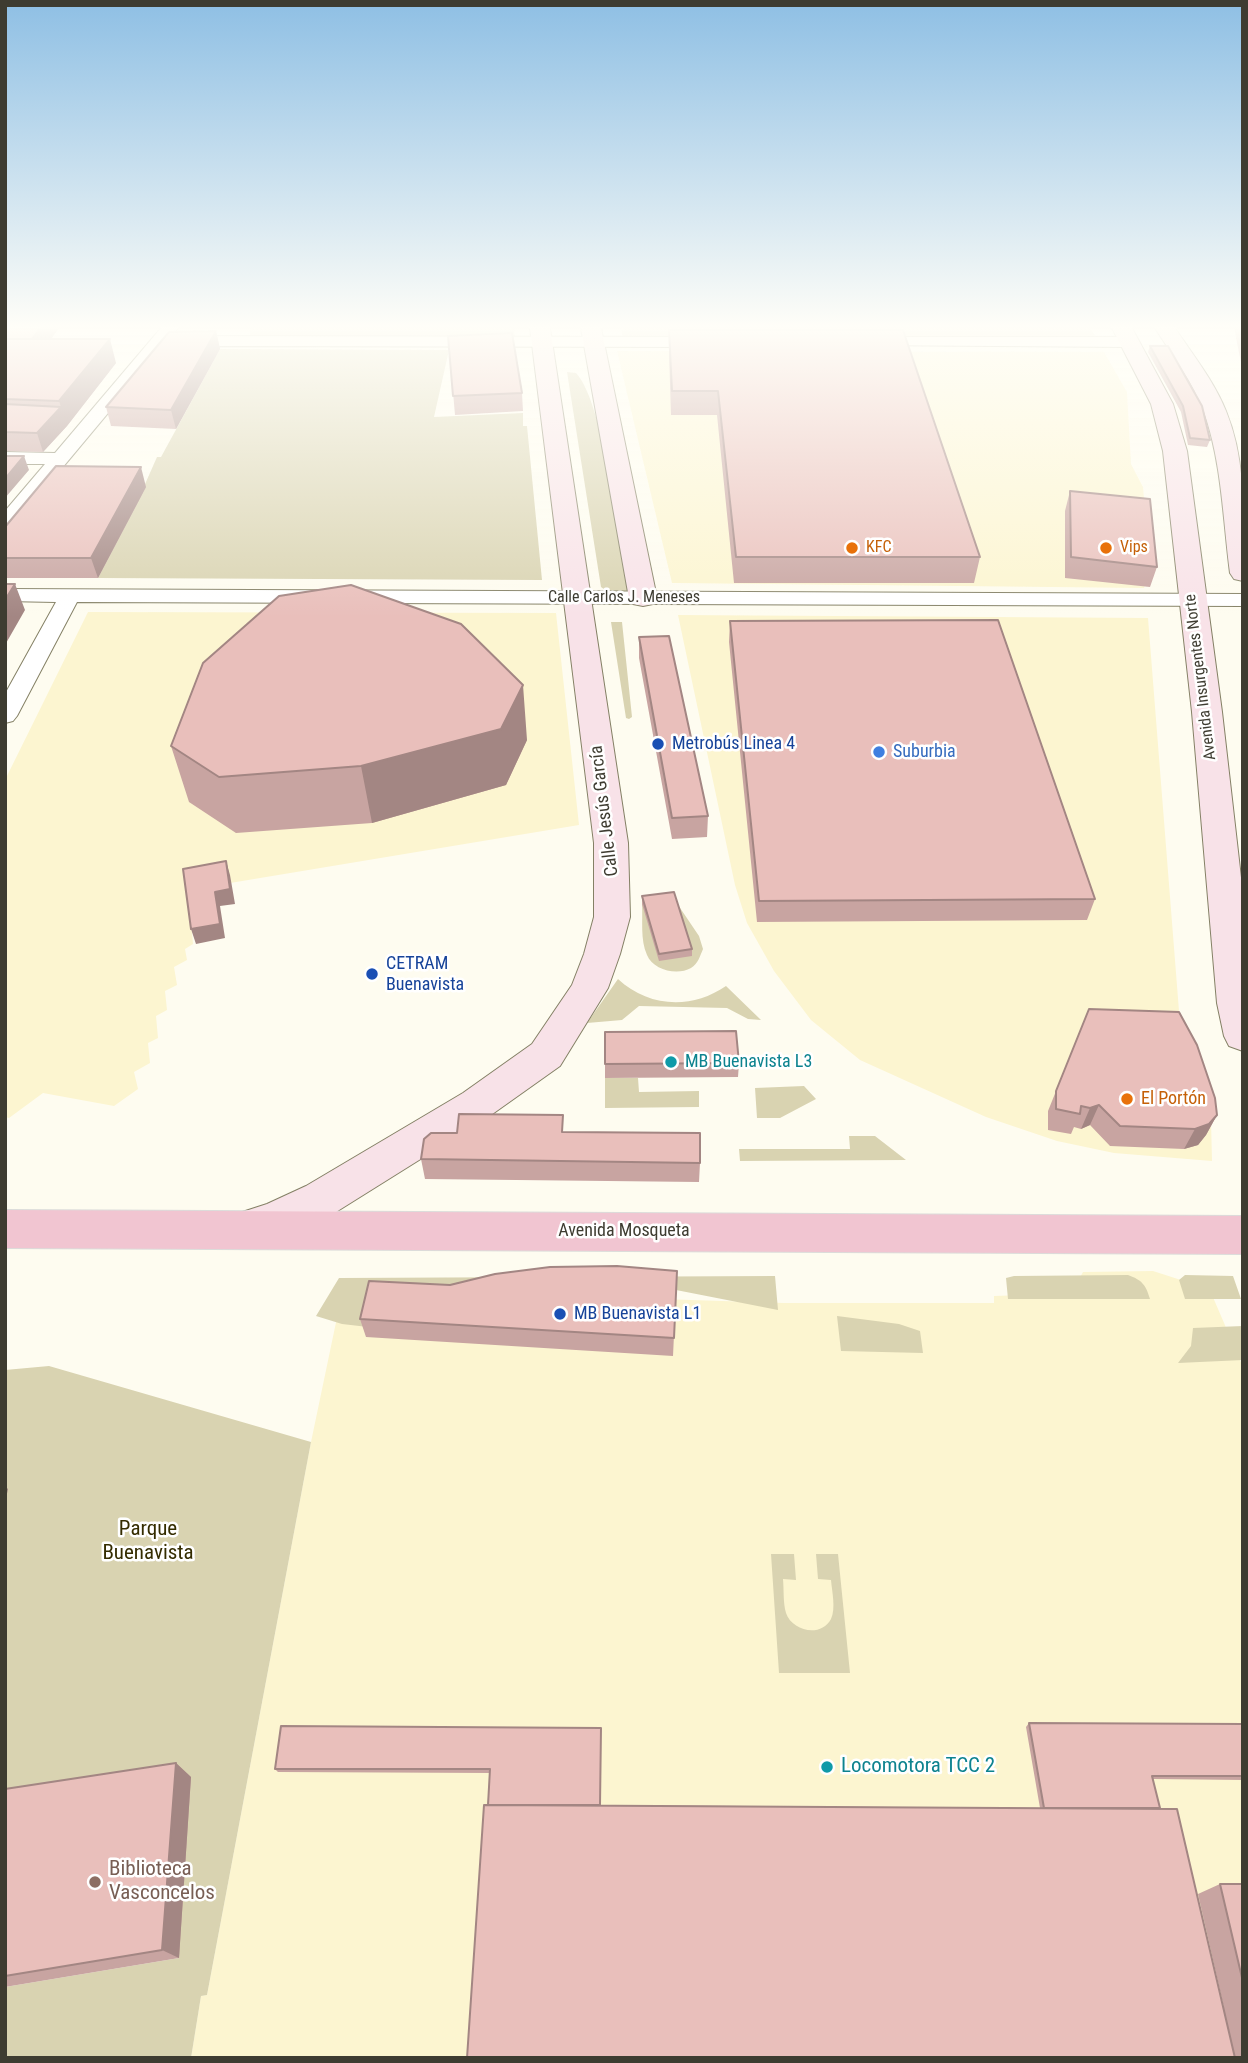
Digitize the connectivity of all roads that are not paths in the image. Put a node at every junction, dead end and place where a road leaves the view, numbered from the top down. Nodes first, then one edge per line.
1 (88, 424) edge
2 (553, 424) edge
3 (609, 424) edge
4 (1169, 424) edge
5 (1219, 424) edge
6 (5, 458) edge
7 (59, 459) junction
8 (5, 524) edge
9 (1243, 573) edge
10 (5, 595) edge
11 (70, 595) junction
12 (576, 598) junction
13 (643, 598) junction
14 (1243, 600) edge
15 (1192, 601) junction
16 (5, 716) edge
17 (1243, 1036) edge
18 (5, 1229) edge
19 (243, 1230) junction
20 (1243, 1235) edge

1 - 7 street
2 - 12 street, Calle Jesús García
3 - 13 street
4 - 15 street, Avenida Insurgentes Norte
5 - 9 street
6 - 7 street
7 - 8 street
10 - 11 street, Calle Carlos J. Meneses
11 - 12 street, Calle Carlos J. Meneses
11 - 16 street
12 - 13 street, Calle Carlos J. Meneses
12 - 19 street, Calle Jesús García
13 - 15 street, Calle Carlos J. Meneses
14 - 15 street, Calle Carlos J. Meneses
15 - 17 street, Avenida Insurgentes Norte
18 - 19 main road, Avenida Mosqueta
19 - 20 main road, Avenida Mosqueta

